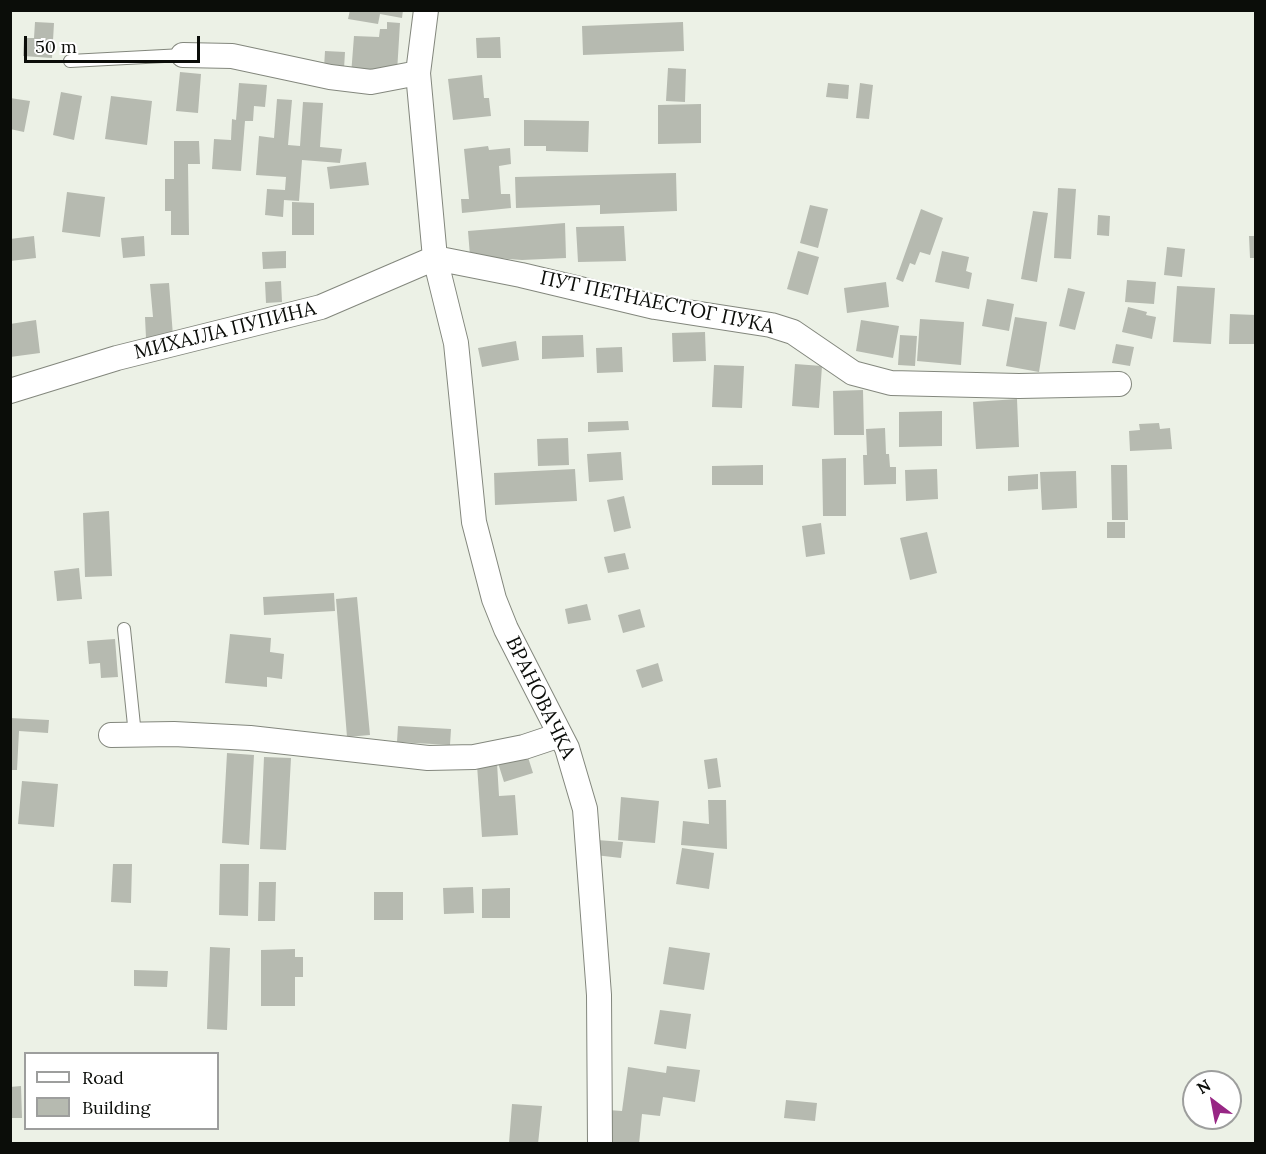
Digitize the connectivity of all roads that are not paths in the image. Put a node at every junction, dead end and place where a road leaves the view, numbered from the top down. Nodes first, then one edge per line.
1 (426, 10) edge
2 (183, 55) joint
3 (70, 61) dead end
4 (417, 73) junction
5 (435, 258) junction
6 (1119, 384) dead end
7 (10, 391) edge
8 (124, 629) dead end
9 (111, 735) dead end
10 (135, 735) junction
11 (560, 735) junction
12 (600, 1143) edge

1 - 4 street, ВРАНОВАЧКА
2 - 3 lane
2 - 4 street
4 - 5 street, ВРАНОВАЧКА
5 - 6 street, ПУТ ПЕТНАЕСТОГ ПУКА
5 - 7 street, МИХАЈЛА ПУПИНА
5 - 11 street, ВРАНОВАЧКА
8 - 10 lane
9 - 10 street
10 - 11 street
11 - 12 street, ВРАНОВАЧКА

